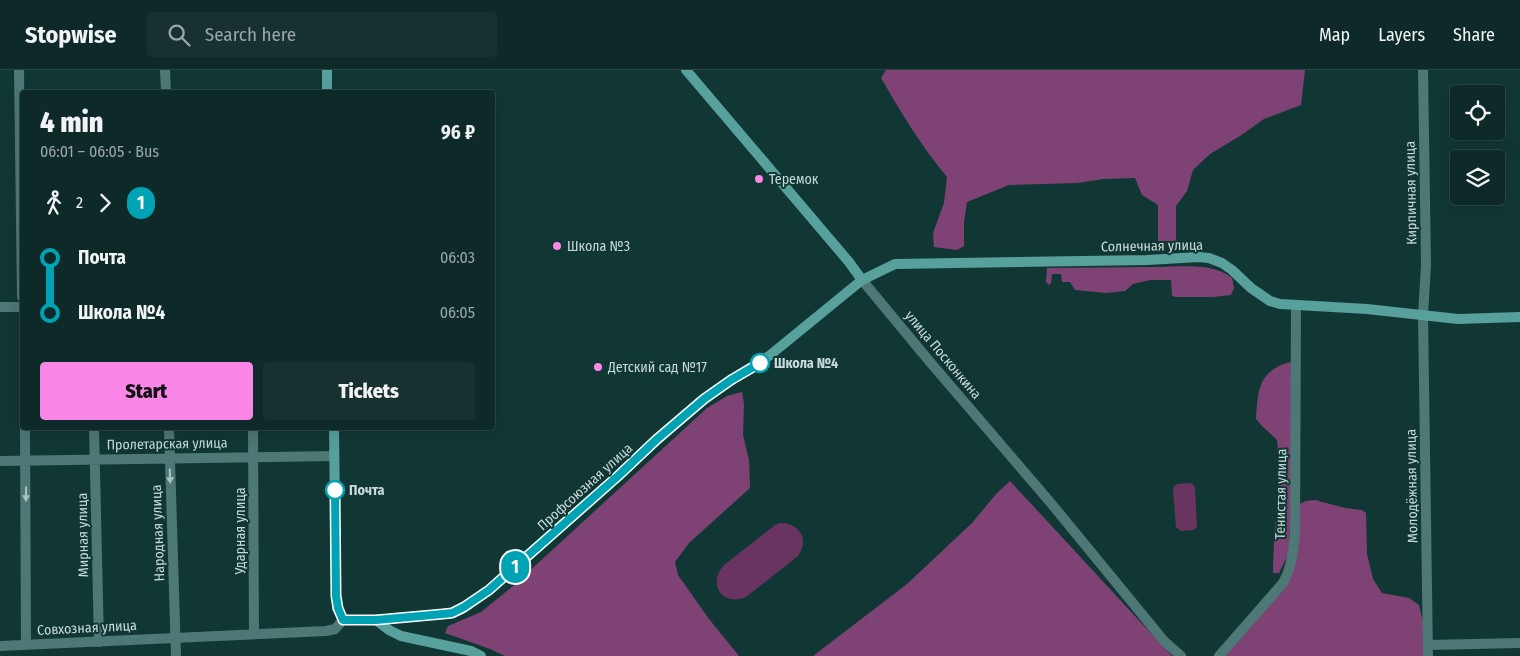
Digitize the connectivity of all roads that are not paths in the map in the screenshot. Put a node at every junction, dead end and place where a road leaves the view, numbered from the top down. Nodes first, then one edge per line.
1 (19, 70) edge
2 (166, 70) edge
3 (327, 70) edge
4 (686, 70) edge
5 (1423, 70) edge
6 (166, 90) edge
7 (327, 90) edge
8 (20, 146) edge
9 (862, 280) junction
10 (1296, 305) junction
11 (0, 307) edge
12 (20, 307) edge
13 (1423, 316) junction
14 (1520, 317) edge
15 (25, 430) edge
16 (94, 430) edge
17 (170, 430) edge
18 (254, 430) edge
19 (334, 430) edge
20 (254, 456) junction
21 (334, 456) junction
22 (170, 458) junction
23 (95, 459) junction
24 (0, 461) edge
25 (26, 461) junction
26 (343, 620) junction
27 (376, 620) junction
28 (254, 634) junction
29 (176, 637) junction
30 (99, 642) junction
31 (1520, 643) edge
32 (26, 645) junction
33 (1428, 645) junction
34 (0, 646) edge
35 (176, 656) edge
36 (481, 656) edge
37 (1181, 656) edge
38 (1219, 656) edge
39 (1428, 656) edge

1 - 8 street
2 - 6 street
3 - 7 street
4 - 9 street, улица Посконкина
5 - 13 street, Кирпичная улица
9 - 10 street, Солнечная улица
9 - 27 street, Профсоюзная улица
9 - 37 street, улица Посконкина
10 - 13 street, Солнечная улица
10 - 38 street, Тенистая улица
11 - 12 street
13 - 14 street, Солнечная улица
13 - 33 street, Молодёжная улица
15 - 25 street
16 - 23 street, Мирная улица
17 - 22 street, Народная улица
18 - 20 street, Ударная улица
19 - 21 street
20 - 21 street, Пролетарская улица
20 - 22 street, Пролетарская улица
20 - 28 street, Ударная улица
21 - 26 street
22 - 23 street, Пролетарская улица
22 -> 29 street, Народная улица
23 - 25 street, Пролетарская улица
23 - 30 street, Мирная улица
24 - 25 street, Пролетарская улица
25 -> 32 street
26 - 27 street, Профсоюзная улица
26 - 28 street, Профсоюзная улица
27 - 36 street
28 - 29 street, Профсоюзная улица
29 - 30 street, Совхозная улица
29 - 35 street, Народная улица
30 - 32 street, Совхозная улица
31 - 33 street
32 - 34 street, Совхозная улица
33 - 39 street, Молодёжная улица

